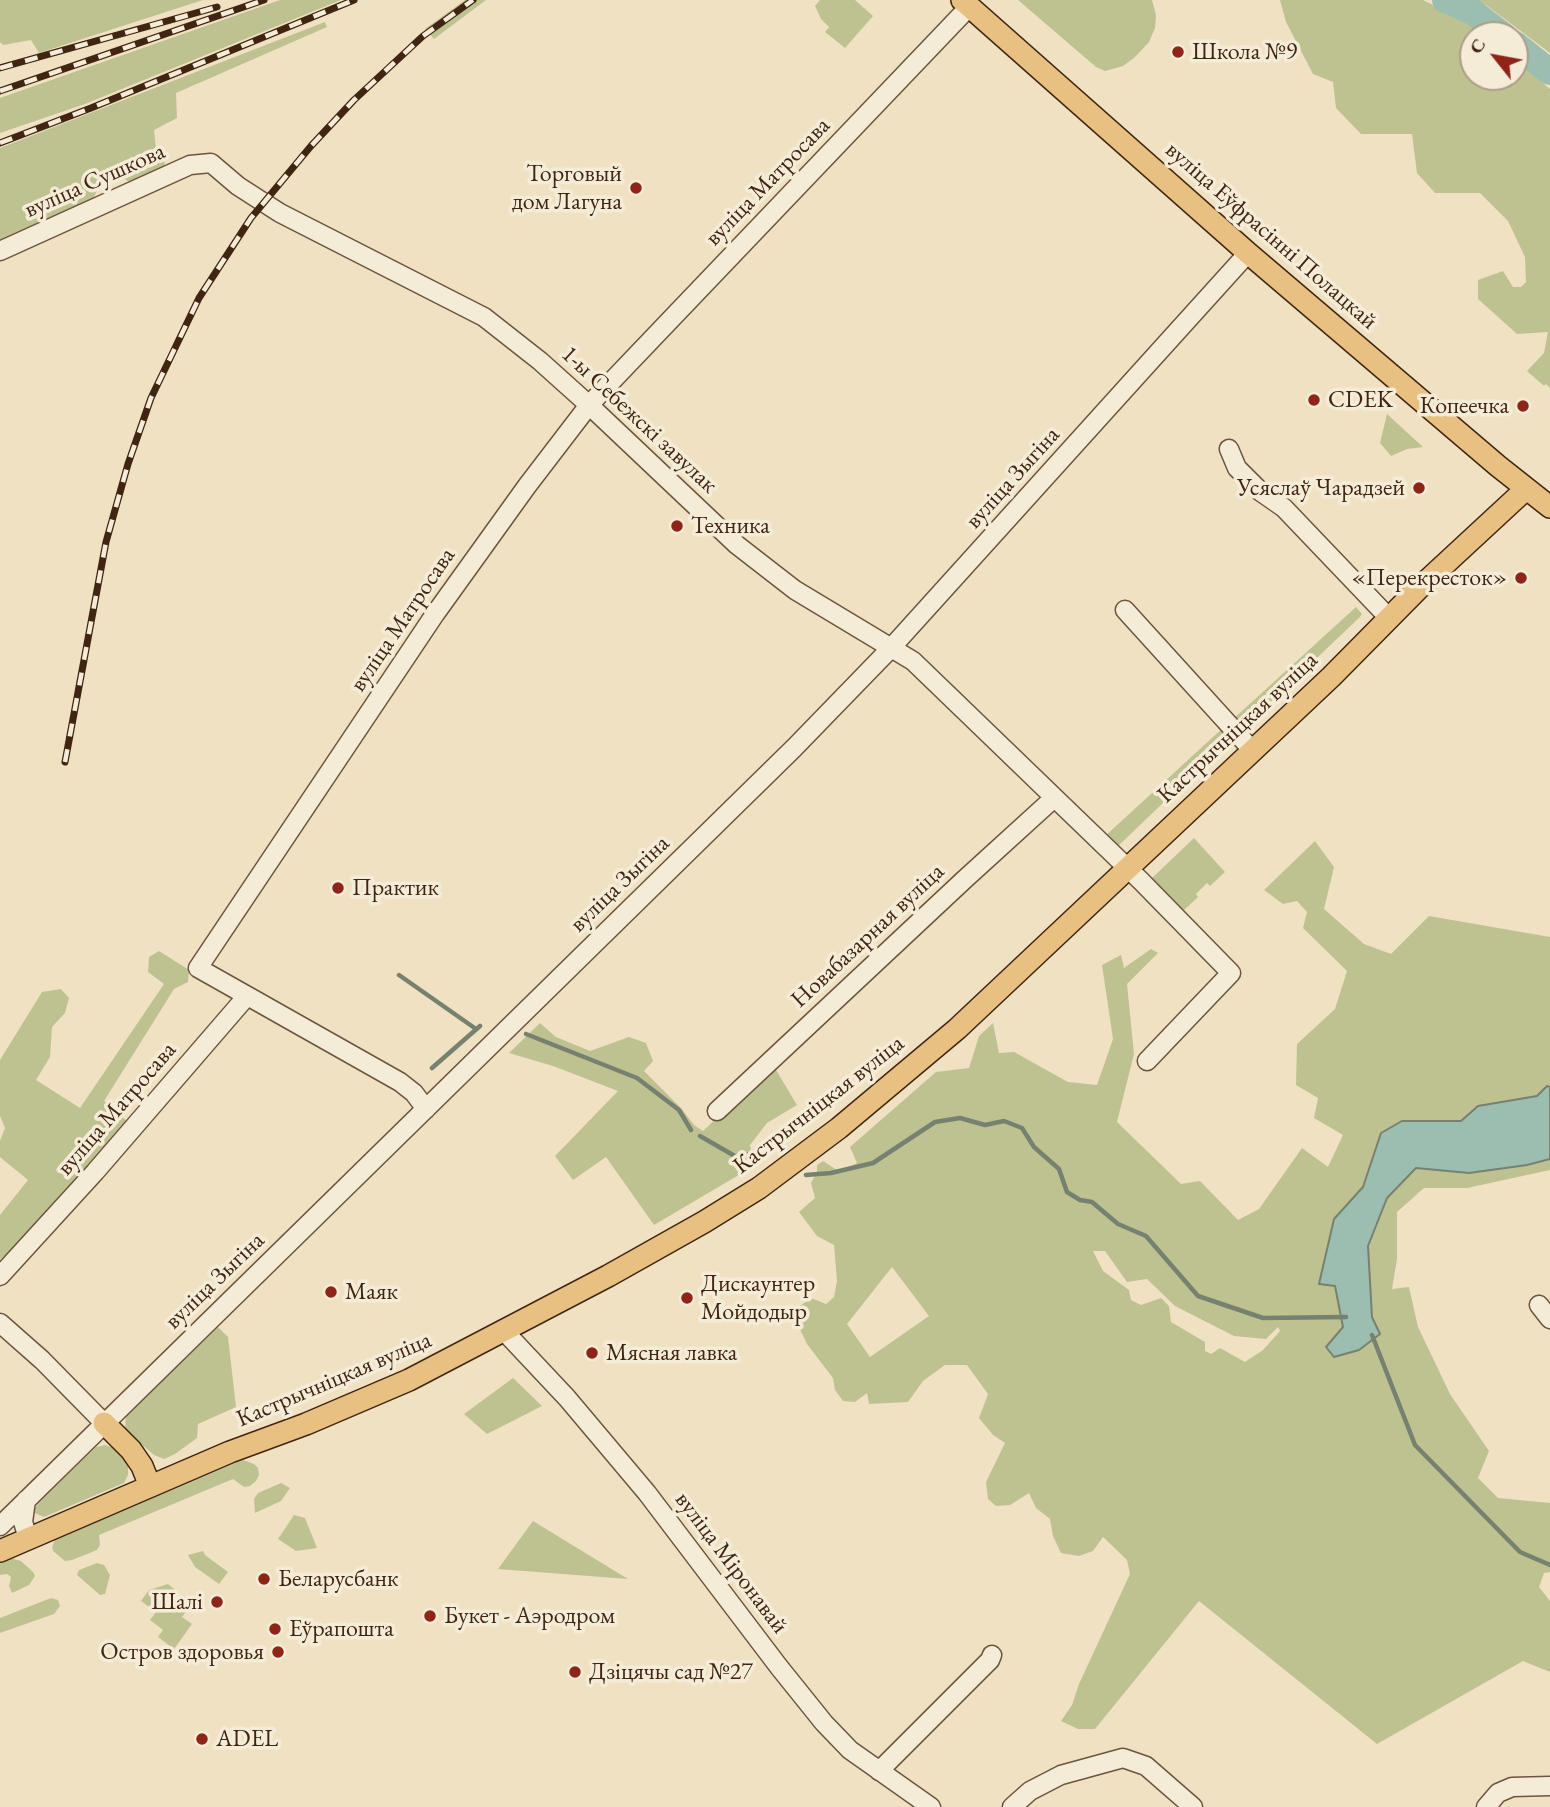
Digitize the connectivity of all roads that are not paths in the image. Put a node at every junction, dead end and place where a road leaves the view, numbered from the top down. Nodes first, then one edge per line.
1 (965, 3) edge
2 (211, 163) joint
3 (0, 251) edge
4 (1248, 253) junction
5 (589, 405) junction
6 (1229, 449) dead end
7 (1526, 489) junction
8 (1550, 507) edge
9 (1125, 610) dead end
10 (1390, 619) junction
11 (891, 648) junction
12 (1253, 751) junction
13 (1054, 799) junction
14 (1126, 869) junction
15 (247, 996) junction
16 (1147, 1061) dead end
17 (426, 1109) junction
18 (717, 1111) dead end
19 (0, 1276) edge
20 (0, 1323) edge
21 (505, 1332) junction
22 (104, 1423) junction
23 (150, 1486) junction
24 (26, 1500) junction
25 (0, 1525) edge
26 (28, 1538) junction
27 (0, 1551) edge
28 (992, 1655) dead end
29 (879, 1771) junction
30 (1550, 1786) edge
31 (931, 1807) edge
32 (1012, 1807) edge
33 (1193, 1807) edge
34 (1486, 1807) edge

1 - 4 main road, вуліца Еўфрасінні Полацкай
1 - 5 street, вуліца Матросава
2 - 3 street, вуліца Сушкова
2 - 5 street, 1-ы Себежскі завулак
4 - 7 main road, вуліца Еўфрасінні Полацкай
4 - 11 street, вуліца Зыгіна
5 - 11 street, 1-ы Себежскі завулак
5 - 15 street, вуліца Матросава
6 - 10 street
7 - 8 main road, вуліца Еўфрасінні Полацкай
7 - 10 main road, Кастрычніцкая вуліца
9 - 12 street
10 - 12 main road, Кастрычніцкая вуліца
11 - 13 street, 1-ы Себежскі завулак
11 - 17 street, вуліца Зыгіна
12 - 14 main road, Кастрычніцкая вуліца
13 - 14 street, 1-ы Себежскі завулак
13 - 18 street, Новабазарная вуліца
14 - 16 street, 1-ы Себежскі завулак
14 - 21 main road, Кастрычніцкая вуліца
15 - 17 street
15 - 19 street, вуліца Матросава
17 - 22 street, вуліца Зыгіна
20 - 22 street
21 - 23 main road, Кастрычніцкая вуліца
21 - 29 street, вуліца Міронавай
22 - 23 main road
22 - 24 street, вуліца Зыгіна
23 - 26 main road, Кастрычніцкая вуліца
24 - 25 street, вуліца Зыгіна
24 - 26 street
26 - 27 main road, Кастрычніцкая вуліца
28 - 29 street
29 - 31 street, вуліца Міронавай
30 - 34 street
32 - 33 street

